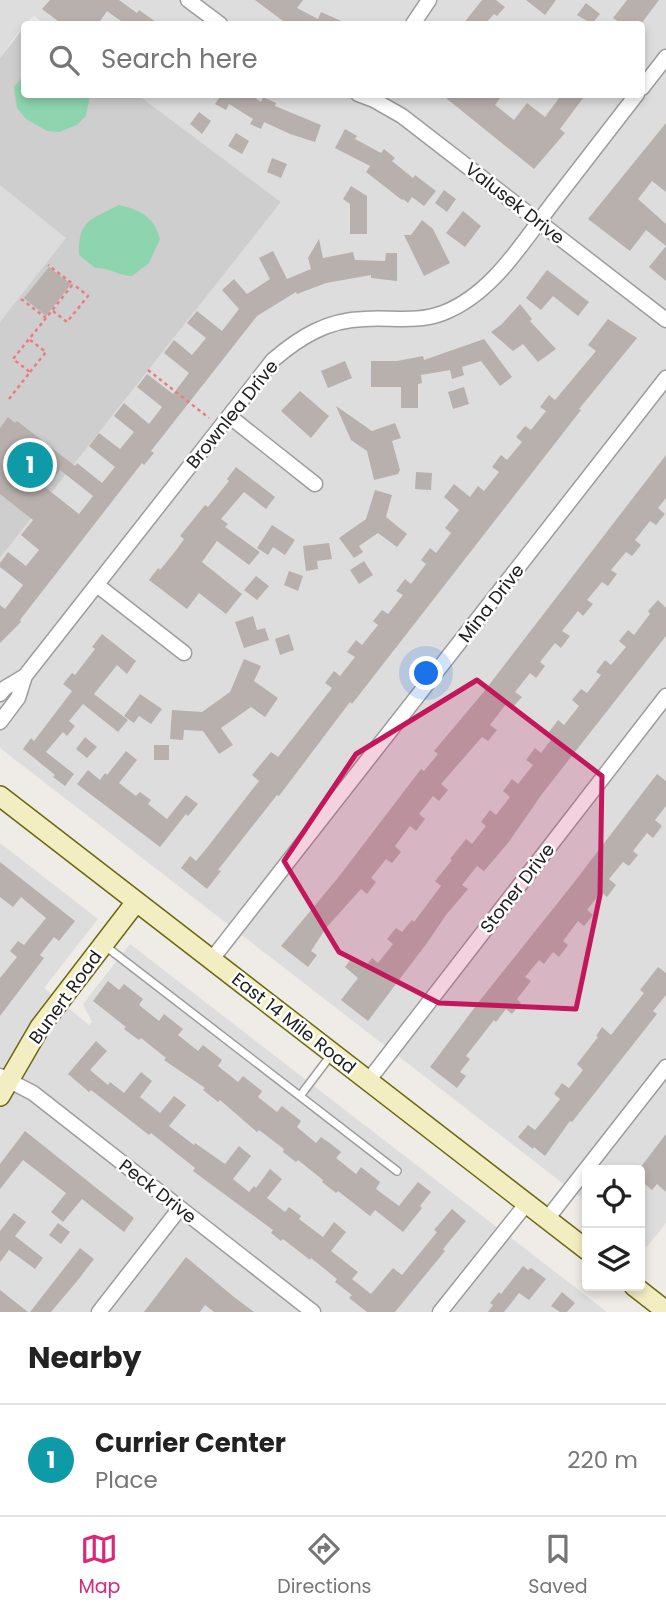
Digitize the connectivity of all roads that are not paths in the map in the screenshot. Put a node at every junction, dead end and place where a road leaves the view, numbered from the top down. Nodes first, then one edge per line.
1 (188, 0) edge
2 (429, 0) edge
3 (216, 21) edge
4 (415, 21) edge
5 (666, 57) edge
6 (645, 84) edge
7 (376, 98) edge
8 (634, 98) edge
9 (538, 221) junction
10 (666, 320) edge
11 (666, 378) edge
12 (229, 416) junction
13 (316, 484) dead end
14 (97, 585) junction
15 (184, 653) dead end
16 (25, 676) junction
17 (0, 694) edge
18 (666, 696) edge
19 (0, 722) edge
20 (0, 796) edge
21 (136, 902) junction
22 (103, 945) junction
23 (212, 959) junction
24 (333, 1053) junction
25 (666, 1067) edge
26 (368, 1080) junction
27 (4, 1084) edge
28 (300, 1096) junction
29 (397, 1171) dead end
30 (527, 1203) junction
31 (180, 1208) junction
32 (547, 1219) junction
33 (582, 1246) edge
34 (640, 1291) edge
35 (666, 1311) edge
36 (99, 1312) edge
37 (313, 1312) edge
38 (440, 1312) edge

1 - 3 street
2 - 4 street
5 - 6 street
7 - 9 street, Valusek Drive
8 - 9 street, Brownlea Drive
9 - 10 street, Valusek Drive
9 - 12 street, Brownlea Drive
11 - 23 street, Mina Drive
12 - 13 street
12 - 14 street, Brownlea Drive
14 - 15 street
14 - 16 street, Brownlea Drive
16 - 17 street, Brownlea Drive
16 - 19 street, Brownlea Drive
18 - 26 street, Stoner Drive
20 - 21 main road, East 14 Mile Road
21 - 22 main road, Bunert Road
21 - 23 main road, East 14 Mile Road
22 - 27 main road, Bunert Road
22 - 28 lane
23 - 24 main road, East 14 Mile Road
24 - 26 main road, East 14 Mile Road
24 - 28 lane
25 - 32 street
26 - 30 main road, East 14 Mile Road
27 - 31 street, Peck Drive
28 - 29 lane
30 - 32 main road, East 14 Mile Road
30 - 38 street
31 - 36 street
31 - 37 street, Peck Drive
32 - 33 main road, East 14 Mile Road
34 - 35 main road

